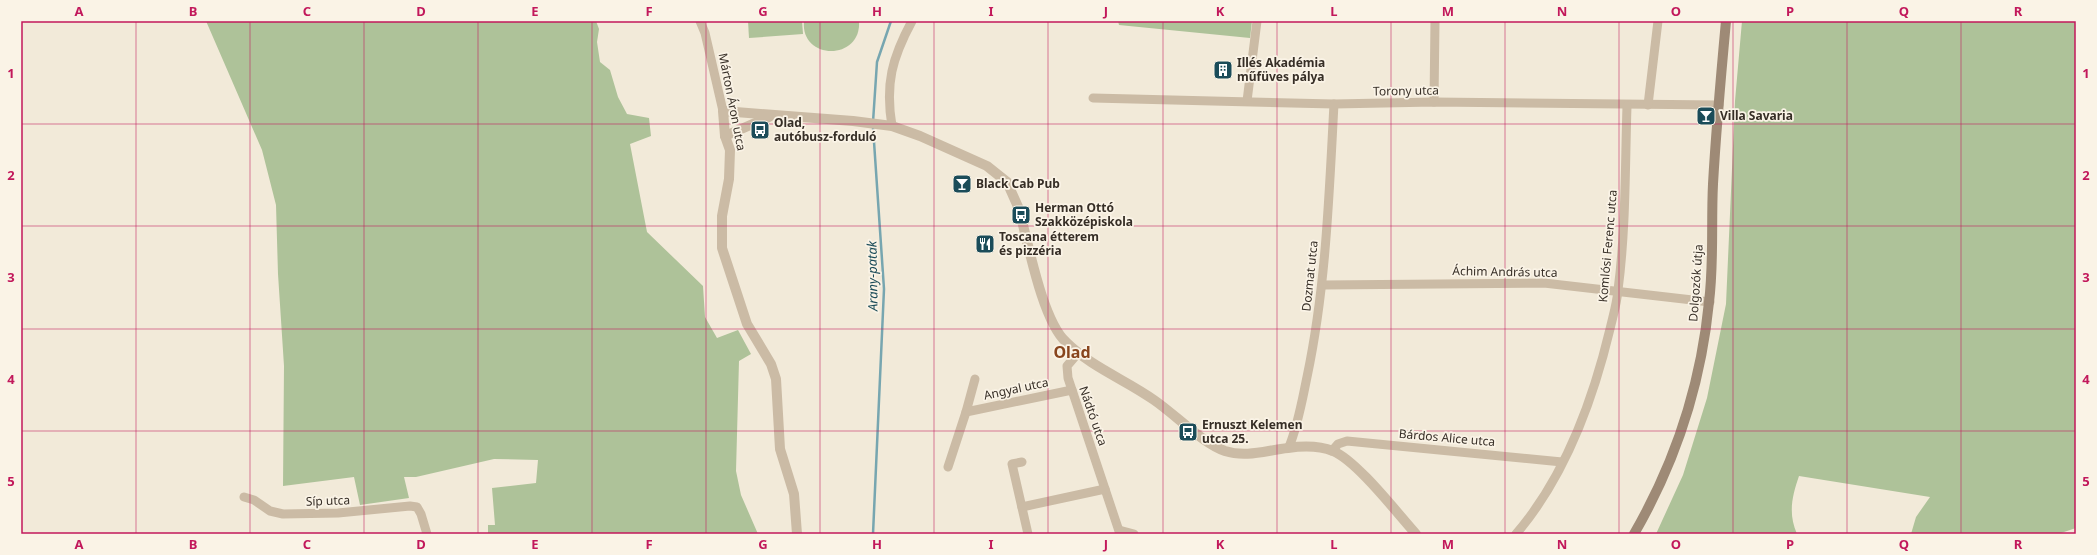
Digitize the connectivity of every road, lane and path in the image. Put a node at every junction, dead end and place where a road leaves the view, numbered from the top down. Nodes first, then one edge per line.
1 (700, 21) edge
2 (912, 21) edge
3 (1257, 21) edge
4 (1436, 21) edge
5 (1658, 21) edge
6 (1726, 21) edge
7 (1094, 98) dead end
8 (1247, 101) junction
9 (1434, 102) junction
10 (1334, 104) junction
11 (1648, 105) junction
12 (1719, 105) junction
13 (1627, 106) junction
14 (723, 112) junction
15 (776, 115) junction
16 (889, 125) junction
17 (725, 136) junction
18 (1323, 285) junction
19 (1618, 291) junction
20 (1710, 302) junction
21 (1078, 353) junction
22 (975, 380) dead end
23 (1072, 390) junction
24 (966, 412) junction
25 (1289, 447) junction
26 (1332, 451) junction
27 (1022, 462) dead end
28 (1562, 462) junction
29 (948, 468) dead end
30 (1105, 489) junction
31 (244, 497) dead end
32 (1022, 506) junction
33 (1120, 532) edge
34 (426, 534) edge
35 (797, 534) edge
36 (1028, 534) edge
37 (1134, 534) edge
38 (1416, 534) edge
39 (1516, 534) edge
40 (1634, 534) edge

1 - 14 street, Márton Áron utca
2 - 16 street
3 - 8 street
4 - 9 street
5 - 11 street
6 - 12 main road, Dolgozók útja
7 - 8 street, Torony utca
8 - 10 street, Torony utca
9 - 10 street, Torony utca
9 - 13 street, Torony utca
10 - 18 street, Dozmat utca
11 - 12 street, Torony utca
11 - 13 street, Torony utca
12 - 20 main road, Dolgozók útja
13 - 19 street, Komlósi Ferenc utca
14 - 15 street
14 - 17 street, Márton Áron utca
15 - 16 street
15 - 17 street
16 - 21 street
17 - 35 street, Márton Áron utca
18 - 19 street, Áchim András utca
18 - 25 street, Dozmat utca
19 - 20 street, Áchim András utca
19 - 28 street, Komlósi Ferenc utca
20 - 40 main road, Dolgozók útja
21 - 23 street, Nádtó utca
21 - 25 street
22 - 24 street, Angyal utca
23 - 24 street, Angyal utca
23 - 30 street, Nádtó utca
24 - 29 street, Angyal utca
25 - 26 street
26 - 28 street, Bárdos Alice utca
26 - 38 street
27 - 32 street
28 - 39 street, Komlósi Ferenc utca
30 - 32 street
30 - 33 street, Nádtó utca
31 - 34 street, Síp utca
32 - 36 street
33 - 37 street

